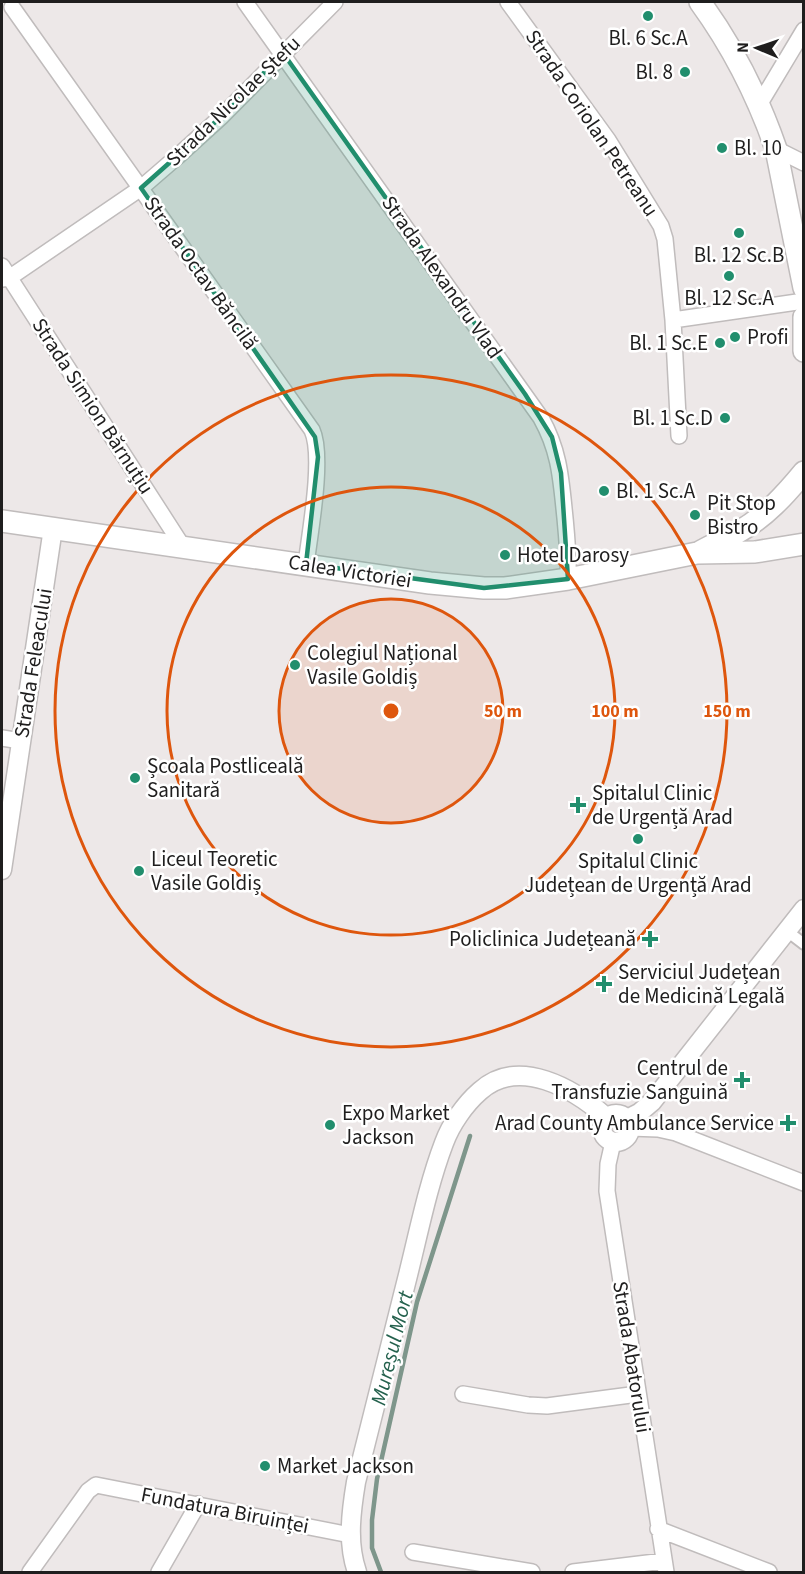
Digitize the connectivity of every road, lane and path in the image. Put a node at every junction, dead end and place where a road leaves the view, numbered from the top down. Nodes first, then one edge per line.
1 (245, 2) edge
2 (335, 2) edge
3 (508, 2) edge
4 (700, 2) edge
5 (11, 7) edge
6 (804, 30) edge
7 (283, 53) junction
8 (759, 105) junction
9 (776, 149) junction
10 (804, 163) edge
11 (141, 188) junction
12 (4, 275) edge
13 (804, 288) edge
14 (804, 301) edge
15 (804, 317) edge
16 (673, 320) junction
17 (804, 351) edge
18 (679, 436) dead end
19 (804, 472) edge
20 (2, 521) edge
21 (53, 528) junction
22 (804, 544) edge
23 (183, 547) junction
24 (697, 553) junction
25 (306, 564) junction
26 (568, 579) junction
27 (2, 738) edge
28 (21, 741) junction
29 (2, 870) edge
30 (804, 909) edge
31 (787, 931) junction
32 (804, 944) edge
33 (606, 1117) junction
34 (629, 1124) junction
35 (613, 1142) junction
36 (804, 1183) edge
37 (463, 1394) dead end
38 (638, 1394) junction
39 (198, 1504) junction
40 (658, 1529) junction
41 (350, 1535) junction
42 (413, 1552) dead end
43 (665, 1567) edge
44 (30, 1572) edge
45 (159, 1572) edge
46 (357, 1572) edge
47 (532, 1572) edge
48 (573, 1572) edge
49 (769, 1572) edge

1 - 7 street, Strada Alexandru Vlad
2 - 7 street, Strada Nicolae Ștefu
3 - 16 street, Strada Coriolan Petreanu
4 - 8 main road
5 - 11 street, Strada Octav Băncilă
6 - 8 street
7 - 11 street, Strada Nicolae Ștefu
7 - 26 street, Strada Alexandru Vlad
8 - 9 main road
9 - 10 street
9 - 13 main road
11 - 12 street, Strada Nicolae Ștefu
11 - 25 street, Strada Octav Băncilă
12 - 23 street, Strada Simion Bărnuțiu
14 - 16 street
15 - 17 main road
16 - 18 street, Strada Coriolan Petreanu
19 - 24 main road, Calea Victoriei
20 - 21 main road, Calea Victoriei
21 - 23 main road, Calea Victoriei
21 - 28 street, Strada Feleacului
22 - 24 main road, Calea Victoriei
23 - 25 main road, Calea Victoriei
24 - 26 main road, Calea Victoriei
25 - 26 main road, Calea Victoriei
27 - 28 street
28 - 29 street, Strada Feleacului
30 - 31 street
31 - 32 street
31 - 34 street
33 - 34 street
33 - 35 street
33 - 41 street
34 - 35 street
34 - 36 street
35 - 38 street, Strada Abatorului
37 - 38 street
38 - 40 street, Strada Abatorului
39 - 41 street, Fundatura Biruinței
39 - 44 street, Fundatura Biruinței
39 - 45 street
40 - 43 street, Strada Abatorului
40 - 49 street
41 - 46 street
42 - 47 street
43 - 48 street

